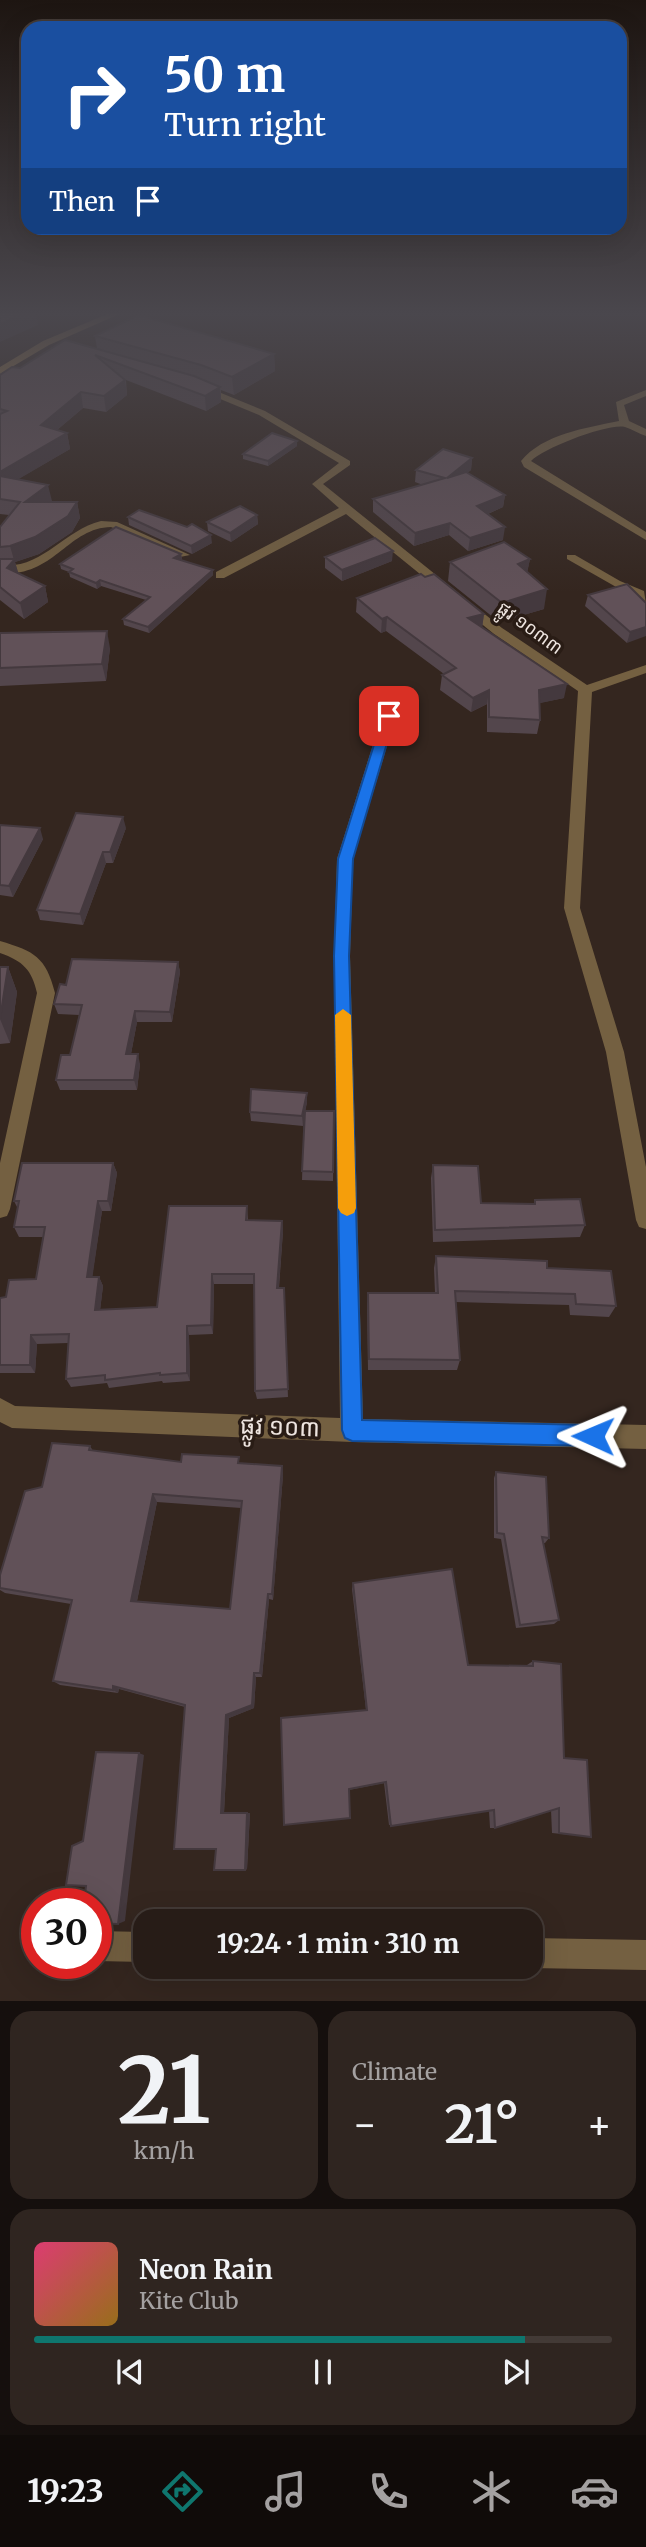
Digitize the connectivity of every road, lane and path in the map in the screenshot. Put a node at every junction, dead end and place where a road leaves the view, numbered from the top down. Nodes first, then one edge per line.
1 (243, 405) edge
2 (619, 405) edge
3 (624, 423) junction
4 (646, 433) edge
5 (348, 508) junction
6 (646, 537) edge
7 (184, 555) edge
8 (571, 557) dead end
9 (0, 569) edge
10 (220, 575) dead end
11 (644, 593) edge
12 (646, 669) edge
13 (584, 690) junction
14 (389, 716) dead end
15 (0, 947) edge
16 (0, 1209) edge
17 (646, 1220) edge
18 (0, 1409) edge
19 (352, 1430) junction
20 (646, 1437) edge
21 (112, 1946) edge
22 (133, 1947) edge
23 (543, 1953) edge
24 (646, 1955) edge

1 - 5 street, ផ្លូវ ១០៣៣
2 - 3 street
3 - 4 street
3 - 6 street
5 - 10 street
5 - 13 street, ផ្លូវ ១០៣៣
7 - 9 street
8 - 11 street
12 - 13 street
13 - 17 street
14 - 19 street
15 - 16 street
18 - 19 street, ផ្លូវ ១០៣
19 - 20 street, ផ្លូវ ១០៣
21 - 22 street
23 - 24 street

